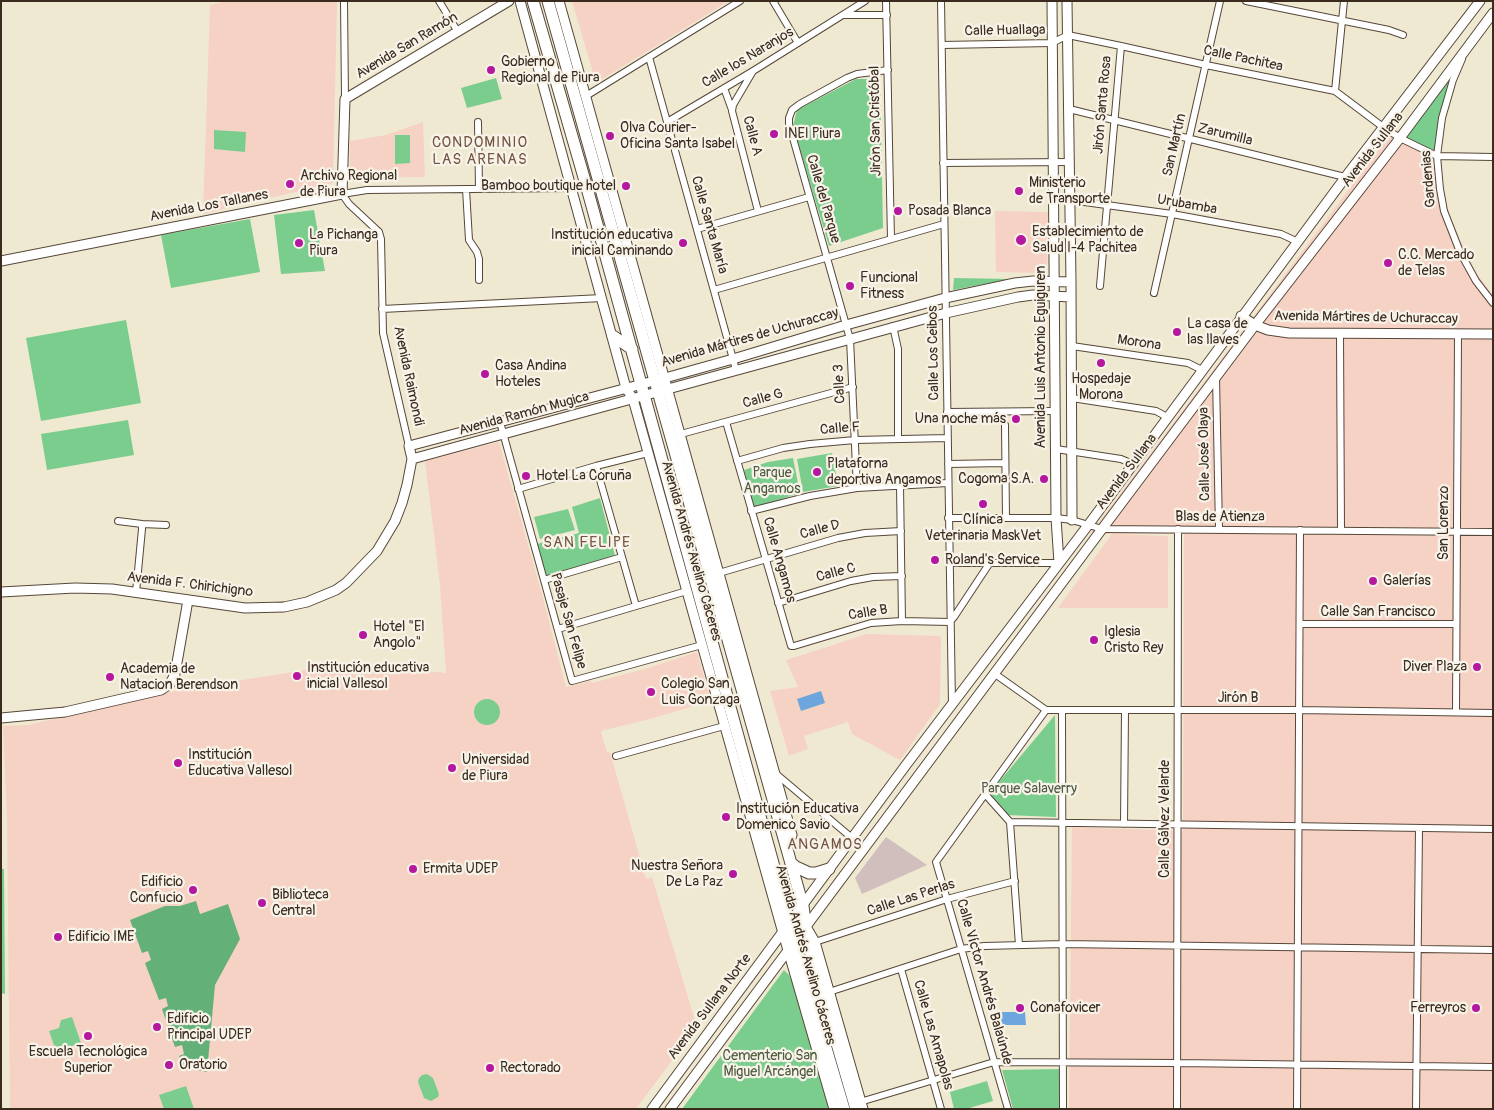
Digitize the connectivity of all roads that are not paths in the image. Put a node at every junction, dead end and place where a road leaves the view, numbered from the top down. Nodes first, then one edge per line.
1 (344, 1) edge
2 (439, 1) edge
3 (508, 1) edge
4 (520, 1) edge
5 (534, 1) edge
6 (548, 1) edge
7 (559, 1) edge
8 (740, 1) edge
9 (773, 1) edge
10 (865, 1) edge
11 (886, 1) edge
12 (941, 1) edge
13 (1052, 1) edge
14 (1067, 1) edge
15 (1220, 1) edge
16 (1246, 1) edge
17 (1344, 1) edge
18 (1480, 1) edge
19 (1493, 13) edge
20 (842, 15) junction
21 (887, 15) junction
22 (1342, 21) junction
23 (458, 32) junction
24 (1068, 35) junction
25 (1403, 35) dead end
26 (798, 43) junction
27 (1052, 43) junction
28 (942, 45) junction
29 (1469, 45) junction
30 (1121, 46) junction
31 (649, 57) junction
32 (1206, 65) junction
33 (888, 70) junction
34 (753, 71) junction
35 (724, 88) junction
36 (1335, 91) junction
37 (586, 96) junction
38 (345, 99) junction
39 (1069, 110) junction
40 (732, 111) junction
41 (1114, 120) junction
42 (478, 122) dead end
43 (667, 122) junction
44 (1383, 127) junction
45 (1400, 138) junction
46 (1189, 139) junction
47 (1437, 156) junction
48 (1493, 157) edge
49 (1053, 162) junction
50 (1070, 162) junction
51 (943, 164) junction
52 (1345, 177) junction
53 (572, 188) junction
54 (466, 189) junction
55 (479, 189) junction
56 (342, 194) junction
57 (809, 197) junction
58 (1070, 200) junction
59 (1107, 205) junction
60 (758, 211) junction
61 (1172, 214) junction
62 (944, 224) junction
63 (697, 229) junction
64 (891, 239) junction
65 (1298, 242) junction
66 (827, 258) junction
67 (1, 261) edge
68 (479, 280) dead end
69 (1055, 282) junction
70 (1071, 282) junction
71 (1100, 286) dead end
72 (714, 290) junction
73 (1154, 294) dead end
74 (1055, 296) junction
75 (1071, 297) junction
76 (602, 298) junction
77 (945, 298) junction
78 (1493, 303) edge
79 (382, 309) junction
80 (946, 312) junction
81 (1241, 316) junction
82 (846, 324) junction
83 (1254, 325) junction
84 (893, 326) junction
85 (1340, 334) junction
86 (1458, 334) junction
87 (1493, 334) edge
88 (613, 336) junction
89 (850, 338) junction
90 (1072, 346) junction
91 (632, 349) junction
92 (733, 359) junction
93 (736, 370) junction
94 (1202, 370) junction
95 (1216, 377) junction
96 (642, 384) junction
97 (662, 385) junction
98 (853, 387) junction
99 (626, 388) junction
100 (639, 397) junction
101 (1072, 398) junction
102 (1055, 411) junction
103 (947, 412) junction
104 (1167, 417) junction
105 (500, 422) junction
106 (726, 422) junction
107 (1004, 425) dead end
108 (503, 434) junction
109 (681, 434) junction
110 (898, 438) junction
111 (947, 438) junction
112 (855, 440) junction
113 (409, 446) junction
114 (1056, 449) junction
115 (1072, 451) junction
116 (648, 453) junction
117 (412, 459) junction
118 (737, 461) junction
119 (1005, 463) junction
120 (948, 464) junction
121 (1133, 464) junction
122 (596, 466) junction
123 (948, 483) junction
124 (900, 485) junction
125 (857, 488) junction
126 (518, 489) junction
127 (751, 511) junction
128 (948, 518) junction
129 (1006, 518) junction
130 (1056, 518) junction
131 (1072, 520) junction
132 (118, 521) dead end
133 (142, 524) junction
134 (1089, 524) junction
135 (166, 525) dead end
136 (1102, 529) junction
137 (1178, 530) junction
138 (1219, 530) junction
139 (1300, 530) junction
140 (901, 531) junction
141 (1341, 531) junction
142 (1457, 532) junction
143 (1493, 532) edge
144 (622, 557) junction
145 (765, 559) junction
146 (949, 563) junction
147 (1059, 563) junction
148 (990, 564) junction
149 (719, 573) junction
150 (902, 576) junction
151 (544, 580) junction
152 (687, 591) junction
153 (1, 592) edge
154 (136, 592) junction
155 (188, 600) junction
156 (778, 602) junction
157 (636, 606) junction
158 (902, 621) junction
159 (950, 622) junction
160 (1300, 624) junction
161 (1456, 624) junction
162 (558, 629) junction
163 (702, 644) junction
164 (792, 646) joint
165 (995, 674) junction
166 (952, 704) junction
167 (1046, 710) junction
168 (1062, 710) junction
169 (1125, 710) junction
170 (1178, 710) junction
171 (1299, 710) junction
172 (1456, 712) junction
173 (1493, 713) edge
174 (963, 716) junction
175 (1, 718) edge
176 (724, 726) junction
177 (616, 756) dead end
178 (775, 772) junction
179 (985, 794) junction
180 (1010, 822) junction
181 (1062, 823) junction
182 (1124, 824) junction
183 (1178, 825) junction
184 (1298, 826) junction
185 (1419, 828) junction
186 (1493, 829) edge
187 (852, 838) junction
188 (786, 848) junction
189 (791, 863) junction
190 (829, 870) junction
191 (1014, 881) junction
192 (812, 893) junction
193 (947, 899) junction
194 (824, 900) junction
195 (803, 906) junction
196 (790, 922) junction
197 (806, 925) junction
198 (783, 933) junction
199 (815, 942) junction
200 (1063, 944) junction
201 (1019, 945) junction
202 (1178, 946) junction
203 (792, 947) junction
204 (1298, 948) junction
205 (961, 949) junction
206 (1418, 949) junction
207 (1493, 950) edge
208 (901, 969) junction
209 (826, 993) junction
210 (994, 1062) junction
211 (1063, 1062) junction
212 (1178, 1063) junction
213 (1297, 1064) junction
214 (1417, 1066) junction
215 (1493, 1067) edge
216 (933, 1080) junction
217 (860, 1106) edge
218 (652, 1109) edge
219 (670, 1109) edge
220 (834, 1109) edge
221 (844, 1109) edge
222 (941, 1109) edge
223 (1008, 1109) edge
224 (1063, 1109) edge
225 (1178, 1109) edge
226 (1297, 1109) edge
227 (1416, 1109) edge

1 - 38 street
2 - 23 street
3 - 23 main road, Avenida San Ramón
4 - 53 main road, Avenida Andrés Avelino Cáceres
5 - 91 highway, Avenida Andrés Avelino Cáceres
6 - 97 highway, Avenida Andrés Avelino Cáceres
7 - 37 main road, Avenida Andrés Avelino Cáceres
8 - 31 street
9 - 26 street
10 - 20 street, Calle los Naranjos
11 - 21 street, Jirón San Cristóbal
12 - 28 street, Calle Los Ceibos
13 - 27 main road, Avenida Luis Antonio Eguiguren
14 - 24 main road
15 - 32 street, San Martín
16 - 22 street
17 - 22 street
18 - 44 main road, Avenida Sullana
19 - 29 main road, Avenida Sullana
20 - 21 street
20 - 26 street, Calle los Naranjos
21 - 33 street, Jirón San Cristóbal
22 - 25 street
22 - 36 street
23 - 38 main road, Avenida San Ramón
24 - 27 street, Calle Huallaga
24 - 30 street, Calle Pachitea
24 - 39 main road
26 - 34 street, Calle los Naranjos
27 - 28 street, Calle Huallaga
27 - 49 main road, Avenida Luis Antonio Eguiguren
28 - 51 street, Calle Los Ceibos
29 - 45 main road, Avenida Sullana
29 - 47 street, Gardenias
30 - 32 street, Calle Pachitea
30 - 41 street, Jirón Santa Rosa
31 - 37 street
31 - 43 street, Calle Santa María
32 - 36 street, Calle Pachitea
32 - 46 street, San Martín
33 - 57 street, Calle del Parque
33 - 64 street, Jirón San Cristóbal
34 - 35 street, Calle los Naranjos
34 - 40 street, Calle A
35 - 40 street
35 - 43 street, Calle los Naranjos
36 - 44 street, Calle Pachitea
37 - 97 main road, Avenida Andrés Avelino Cáceres
38 - 56 main road
39 - 41 street, Zarumilla
39 - 50 main road
40 - 60 street, Calle A
41 - 46 street, Zarumilla
41 - 59 street, Jirón Santa Rosa
42 - 55 street
43 - 63 street, Calle Santa María
44 - 45 street, Calle Pachitea
44 - 52 main road, Avenida Sullana
45 - 47 street, Calle Pachitea
45 - 83 main road, Avenida Sullana
46 - 52 street, Zarumilla
46 - 61 street, San Martín
47 - 48 street
47 - 78 street, Gardenias
49 - 50 street
49 - 51 street
49 - 69 main road, Avenida Luis Antonio Eguiguren
50 - 58 main road
51 - 62 street, Calle Los Ceibos
52 - 65 main road, Avenida Sullana
53 - 55 street, Avenida Los Tallanes
53 - 76 main road, Avenida Andrés Avelino Cáceres
54 - 55 street, Avenida Los Tallanes
54 - 56 street, Avenida Los Tallanes
54 - 68 street
56 - 67 main road, Avenida Los Tallanes
56 - 79 street, Avenida Raimondi
57 - 60 street
57 - 66 street, Calle del Parque
58 - 59 street, Urubamba
58 - 70 main road
59 - 61 street, Urubamba
59 - 71 street, Jirón Santa Rosa
60 - 63 street
61 - 65 street, Urubamba
61 - 73 street, San Martín
62 - 64 street
62 - 77 street, Calle Los Ceibos
63 - 72 street, Calle Santa María
64 - 66 street
65 - 81 main road, Avenida Sullana
66 - 72 street
66 - 82 street, Calle del Parque
69 - 70 main road, Avenida Mártires de Uchuraccay
69 - 74 main road, Avenida Luis Antonio Eguiguren
69 - 77 main road, Avenida Mártires de Uchuraccay
70 - 75 main road
72 - 92 street, Calle Santa María
74 - 75 main road, Avenida Mártires de Uchuraccay
74 - 80 main road, Avenida Mártires de Uchuraccay
74 - 102 main road, Avenida Luis Antonio Eguiguren
75 - 90 main road
76 - 79 street
76 - 88 main road, Avenida Andrés Avelino Cáceres
77 - 80 street, Calle Los Ceibos
77 - 82 main road, Avenida Mártires de Uchuraccay
79 - 113 street, Avenida Raimondi
80 - 84 main road, Avenida Mártires de Uchuraccay
80 - 103 street, Calle Los Ceibos
81 - 83 main road, Avenida Mártires de Uchuraccay
81 - 94 main road, Avenida Sullana
82 - 89 street, Calle del Parque
82 - 92 main road, Avenida Mártires de Uchuraccay
83 - 85 main road, Avenida Mártires de Uchuraccay
83 - 95 main road, Avenida Sullana
84 - 89 main road, Avenida Mártires de Uchuraccay
84 - 110 street
85 - 86 main road, Avenida Mártires de Uchuraccay
85 - 141 street
86 - 87 main road, Avenida Mártires de Uchuraccay
86 - 142 street, San Lorenzo
88 - 91 highway
88 - 99 main road, Avenida Andrés Avelino Cáceres
89 - 93 main road, Avenida Mártires de Uchuraccay
89 - 98 street, Calle 3
90 - 94 street, Morona
90 - 101 main road
91 - 96 highway, Avenida Andrés Avelino Cáceres
92 - 93 street, Calle Santa María
92 - 97 main road, Avenida Mártires de Uchuraccay
93 - 97 main road, Avenida Mártires de Uchuraccay
94 - 104 main road, Avenida Sullana
95 - 136 main road, Avenida Sullana
95 - 138 street, Calle José Olaya
96 - 97 main road, Avenida Mártires de Uchuraccay
96 - 99 main road, Avenida Ramón Mugica
96 - 100 highway, Avenida Andrés Avelino Cáceres
97 - 100 main road, Avenida Mártires de Uchuraccay
97 - 109 main road, Avenida Andrés Avelino Cáceres
97 - 188 highway, Avenida Andrés Avelino Cáceres
98 - 106 street, Calle G
98 - 112 street, Calle 3
99 - 100 main road, Avenida Andrés Avelino Cáceres
99 - 105 main road, Avenida Ramón Mugica
100 - 108 main road, Avenida Ramón Mugica
100 - 116 main road, Avenida Andrés Avelino Cáceres
100 - 196 highway, Avenida Andrés Avelino Cáceres
101 - 104 street
101 - 115 main road
102 - 103 street
102 - 114 main road, Avenida Luis Antonio Eguiguren
103 - 111 street, Calle Los Ceibos
104 - 121 main road, Avenida Sullana
105 - 108 street, Pasaje San Felipe
105 - 113 main road, Avenida Ramón Mugica
106 - 109 street, Calle G
106 - 118 street, Calle Angamos
107 - 119 street
108 - 117 main road, Avenida Ramón Mugica
108 - 126 street, Pasaje San Felipe
109 - 149 main road, Avenida Andrés Avelino Cáceres
110 - 111 street, Calle F
110 - 112 street, Calle F
111 - 120 street, Calle Los Ceibos
112 - 118 street, Calle F
112 - 125 street, Calle 3
113 - 117 main road, Avenida Raimondi
114 - 115 street
114 - 130 main road, Avenida Luis Antonio Eguiguren
115 - 121 street
115 - 131 main road
116 - 122 street
116 - 152 main road, Avenida Andrés Avelino Cáceres
117 - 155 main road, Avenida F. Chirichigno
118 - 127 street, Calle Angamos
119 - 120 street
119 - 129 street
120 - 123 street, Calle Los Ceibos
121 - 134 main road, Avenida Sullana
122 - 126 street
122 - 144 street
123 - 124 street
123 - 128 street, Calle Los Ceibos
124 - 125 street
124 - 140 street
125 - 127 street
126 - 151 street, Pasaje San Felipe
127 - 145 street, Calle Angamos
128 - 129 street, Blas de Atienza
128 - 146 street, Calle Los Ceibos
129 - 130 street, Blas de Atienza
130 - 131 street, Blas de Atienza
130 - 147 main road, Avenida Luis Antonio Eguiguren
131 - 134 street, Blas de Atienza
132 - 133 street
133 - 135 street
133 - 154 street
134 - 136 street, Blas de Atienza
134 - 147 main road, Avenida Sullana
136 - 137 street, Blas de Atienza
136 - 165 main road, Avenida Sullana
137 - 138 street, Blas de Atienza
137 - 170 street, Calle Gálvez Velarde
138 - 139 street, Blas de Atienza
139 - 141 street, Blas de Atienza
139 - 160 street
140 - 145 street, Calle D
140 - 150 street
141 - 142 street, Blas de Atienza
142 - 143 street, Blas de Atienza
142 - 161 street, San Lorenzo
144 - 151 street
144 - 157 street
145 - 149 street, Calle D
145 - 156 street, Calle Angamos
146 - 148 street
146 - 159 street, Calle Los Ceibos
147 - 148 street
147 - 166 main road, Avenida Sullana
148 - 159 street
149 - 178 main road, Avenida Andrés Avelino Cáceres
150 - 156 street, Calle C
150 - 158 street
151 - 162 street, Pasaje San Felipe
152 - 157 street
152 - 163 main road, Avenida Andrés Avelino Cáceres
153 - 154 main road, Avenida F. Chirichigno
154 - 155 main road, Avenida F. Chirichigno
155 - 175 main road
156 - 164 street, Calle Angamos
157 - 162 street
158 - 159 street, Calle B
158 - 164 street, Calle B
159 - 166 street, Calle Los Ceibos
160 - 161 street, Calle San Francisco
160 - 171 street
161 - 172 street, San Lorenzo
162 - 163 street, Pasaje San Felipe
163 - 176 main road, Avenida Andrés Avelino Cáceres
165 - 167 street
165 - 174 main road, Avenida Sullana
166 - 174 main road
166 - 187 main road, Avenida Sullana
167 - 168 street, Jirón B
167 - 179 street
168 - 169 street, Jirón B
168 - 181 street
169 - 170 street, Jirón B
169 - 182 street
170 - 171 street, Jirón B
170 - 183 street, Calle Gálvez Velarde
171 - 172 street, Jirón B
171 - 184 street
172 - 173 street, Jirón B
174 - 194 main road, Avenida Sullana
176 - 177 street
176 - 198 main road, Avenida Andrés Avelino Cáceres
178 - 187 street
178 - 188 main road, Avenida Andrés Avelino Cáceres
179 - 180 street
179 - 193 street, Calle Víctor Andrés Balaúnde
180 - 181 street
180 - 191 street
181 - 182 street
181 - 200 street
182 - 183 street
183 - 184 street
183 - 202 street, Calle Gálvez Velarde
184 - 185 street
184 - 204 street
185 - 186 street
185 - 206 street
187 - 190 main road, Avenida Sullana
188 - 189 highway, Avenida Andrés Avelino Cáceres
189 - 190 highway
189 - 195 highway, Avenida Andrés Avelino Cáceres
190 - 192 main road, Avenida Sullana
191 - 193 street, Calle Las Perlas
191 - 201 street
192 - 194 main road
192 - 195 main road, Avenida Sullana
193 - 199 street, Calle Las Perlas
193 - 205 street, Calle Víctor Andrés Balaúnde
194 - 197 main road, Avenida Sullana
195 - 196 main road, Avenida Sullana
195 - 197 highway, Avenida Andrés Avelino Cáceres
196 - 198 main road, Avenida Sullana Norte
196 - 203 highway, Avenida Andrés Avelino Cáceres
197 - 199 main road, Avenida Andrés Avelino Cáceres
197 - 203 main road, Avenida Sullana
197 - 209 highway, Avenida Andrés Avelino Cáceres
198 - 203 main road, Avenida Andrés Avelino Cáceres
198 - 218 main road, Avenida Sullana Norte
199 - 209 main road, Avenida Andrés Avelino Cáceres
200 - 201 street
200 - 202 street
200 - 211 street
201 - 205 street
202 - 204 street
202 - 212 street, Calle Gálvez Velarde
203 - 219 main road
203 - 220 main road, Avenida Andrés Avelino Cáceres
203 - 221 highway, Avenida Andrés Avelino Cáceres
204 - 206 street
204 - 213 street
205 - 208 street
205 - 210 street, Calle Víctor Andrés Balaúnde
206 - 207 street
206 - 214 street
208 - 209 street
208 - 216 street, Calle Las Amapolas
209 - 217 highway, Avenida Andrés Avelino Cáceres
210 - 211 street
210 - 216 street
210 - 223 street, Calle Víctor Andrés Balaúnde
211 - 212 street
211 - 224 street
212 - 213 street
212 - 225 street, Calle Gálvez Velarde
213 - 214 street
213 - 226 street
214 - 215 street
214 - 227 street
216 - 217 street
216 - 222 street, Calle Las Amapolas

